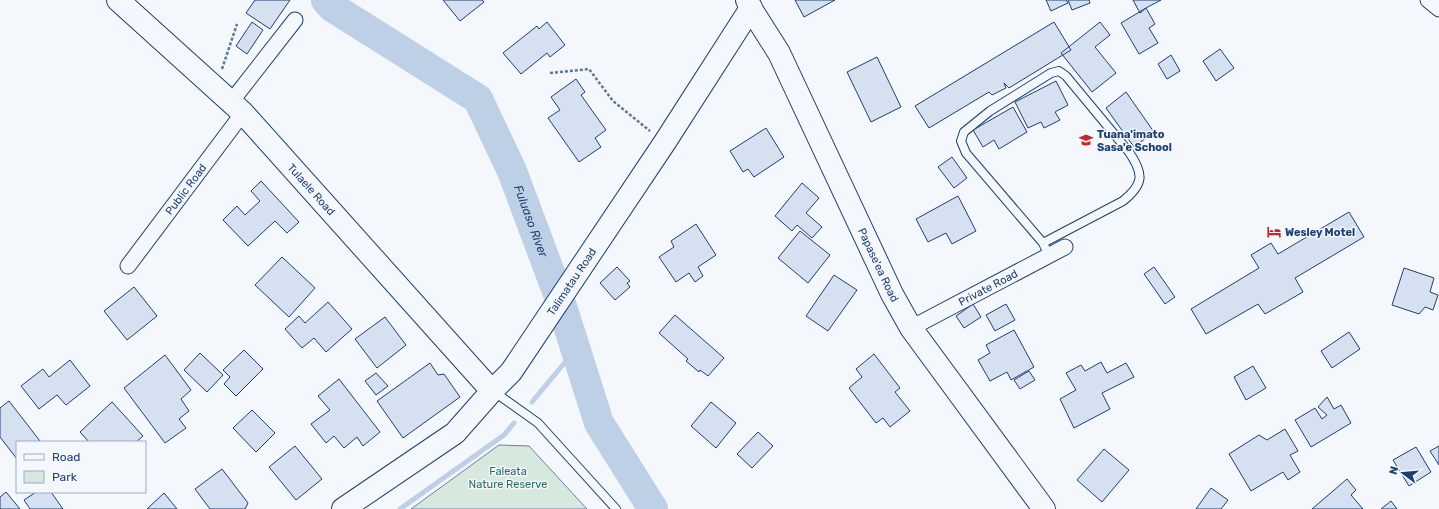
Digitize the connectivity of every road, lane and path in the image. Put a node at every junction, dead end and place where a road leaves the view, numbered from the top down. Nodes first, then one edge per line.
1 (118, 0) edge
2 (1428, 0) edge
3 (749, 4) edge
4 (1439, 9) edge
5 (296, 20) dead end
6 (237, 24) dead end
7 (550, 73) dead end
8 (230, 101) junction
9 (665, 142) junction
10 (1065, 247) dead end
11 (1046, 249) junction
12 (128, 266) dead end
13 (911, 328) junction
14 (492, 390) junction
15 (343, 509) edge
16 (616, 509) edge
17 (1044, 509) edge

1 - 8 main road, Tulaele Road
2 - 4 street
3 - 9 main road, Talimatau Road
3 - 13 main road, Papase'ea Road
5 - 8 street, Public Road
6 - 8 path
7 - 9 path
8 - 12 street, Public Road
8 - 14 main road, Tulaele Road
9 - 14 main road, Talimatau Road
10 - 11 street, Private Road
11 - 11 lane
11 - 13 street, Private Road
13 - 17 main road, Papase'ea Road
14 - 15 main road, Talimatau Road
14 - 16 lane

